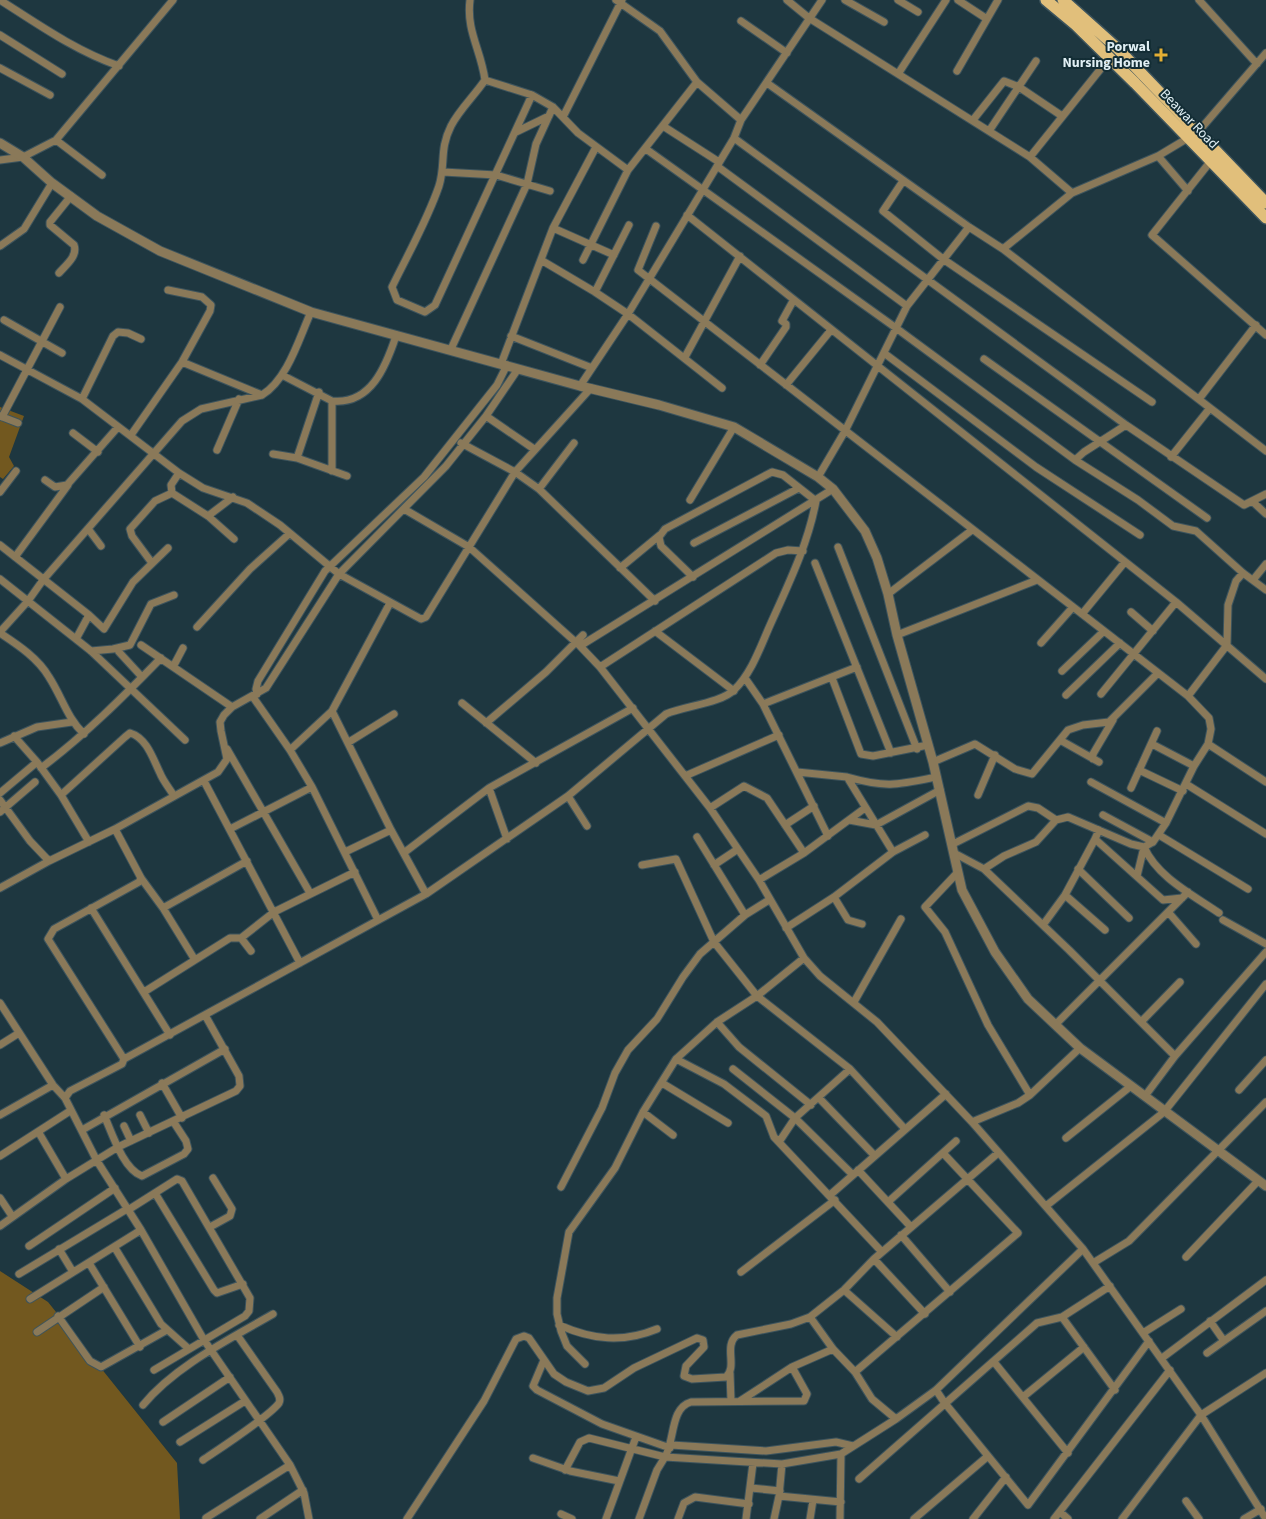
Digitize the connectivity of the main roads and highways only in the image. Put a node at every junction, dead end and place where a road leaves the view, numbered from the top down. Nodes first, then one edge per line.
1 (1046, 0) edge
2 (1063, 0) edge
3 (1080, 21) junction
4 (1266, 203) edge
5 (1266, 218) edge

1 - 3 main road, Beawar Road
2 - 3 main road, Beawar Road
3 - 4 main road, Beawar Road
3 - 5 main road, Beawar Road

